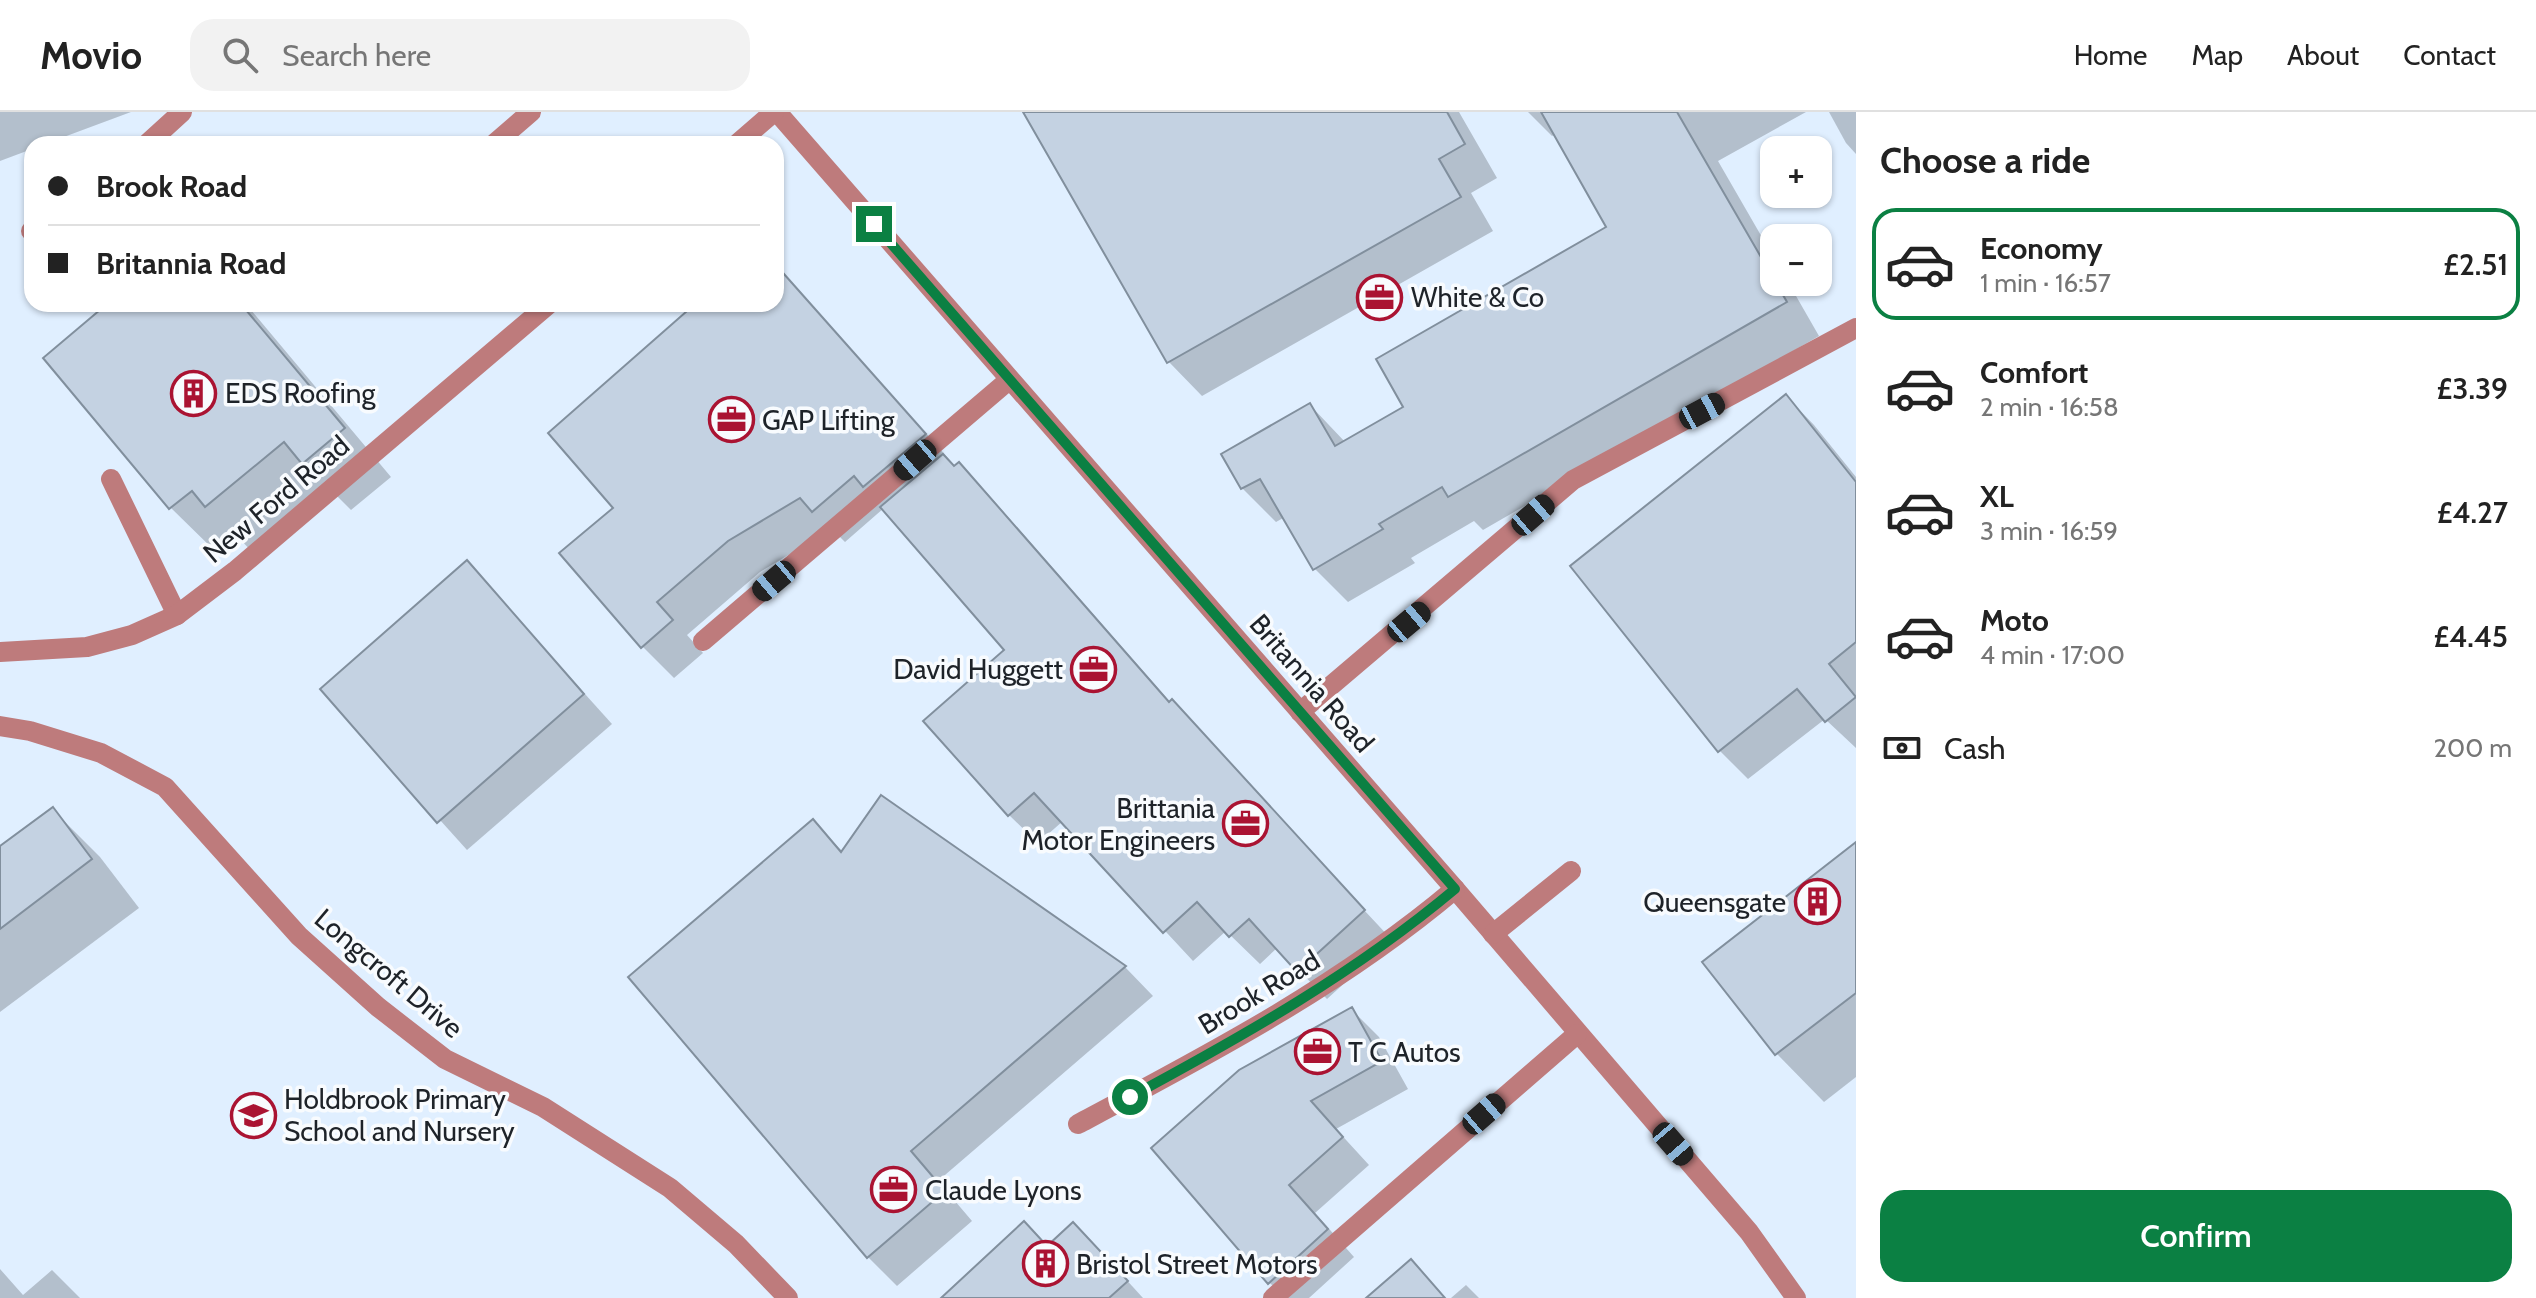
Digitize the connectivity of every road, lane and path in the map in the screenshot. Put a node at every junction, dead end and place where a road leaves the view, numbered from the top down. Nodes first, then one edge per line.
1 (182, 112) edge
2 (531, 112) edge
3 (776, 112) edge
4 (156, 136) edge
5 (503, 136) edge
6 (747, 136) edge
7 (540, 312) edge
8 (1856, 328) edge
9 (1009, 380) junction
10 (111, 479) dead end
11 (177, 615) junction
12 (703, 641) dead end
13 (0, 652) edge
14 (1300, 712) junction
15 (0, 726) edge
16 (1571, 871) dead end
17 (1455, 889) junction
18 (1493, 934) junction
19 (1577, 1034) junction
20 (1078, 1124) dead end
21 (788, 1298) edge
22 (1273, 1298) edge
23 (1796, 1298) edge

1 - 4 street
2 - 5 street
3 - 6 street
3 - 9 street, Britannia Road
7 - 11 street, New Ford Road
8 - 14 street
9 - 12 street
9 - 14 street, Britannia Road
10 - 11 street
11 - 13 street, New Ford Road
14 - 17 street, Britannia Road
15 - 21 street, Longcroft Drive
16 - 18 street
17 - 18 street, Britannia Road
17 - 20 street, Brook Road
18 - 19 street, Britannia Road
19 - 22 street
19 - 23 street, Britannia Road

